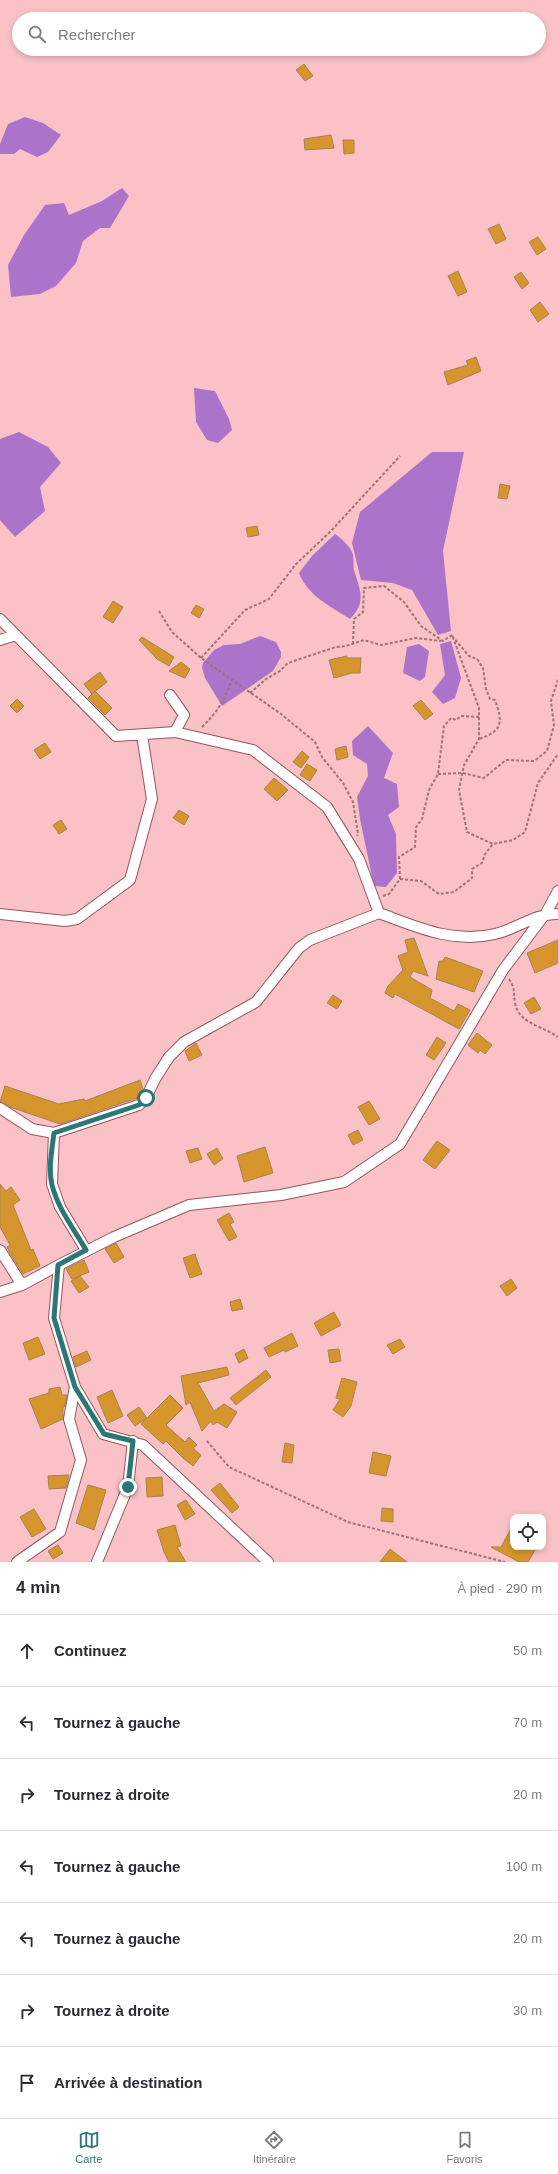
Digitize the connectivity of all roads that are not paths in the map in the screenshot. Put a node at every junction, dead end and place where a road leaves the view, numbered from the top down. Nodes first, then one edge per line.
1 (0, 619) edge
2 (16, 635) junction
3 (0, 640) edge
4 (170, 695) dead end
5 (175, 732) junction
6 (142, 735) junction
7 (558, 891) edge
8 (379, 913) junction
9 (546, 913) junction
10 (0, 914) edge
11 (558, 914) edge
12 (0, 1108) edge
13 (54, 1133) junction
14 (0, 1250) edge
15 (86, 1250) junction
16 (58, 1265) junction
17 (22, 1285) junction
18 (0, 1292) edge
19 (75, 1387) junction
20 (133, 1441) junction
21 (17, 1562) edge
22 (97, 1562) edge
23 (268, 1562) edge

1 - 2 street
2 - 3 street
2 - 6 street
4 - 5 street
5 - 6 street
5 - 8 street
6 - 10 street
7 - 9 street
8 - 9 street
8 - 13 street
9 - 11 street
9 - 15 street
12 - 13 street
13 - 15 street
14 - 17 street
15 - 16 street
16 - 17 street
16 - 19 street
17 - 18 street
19 - 20 street
19 - 21 street
20 - 22 street
20 - 23 street

